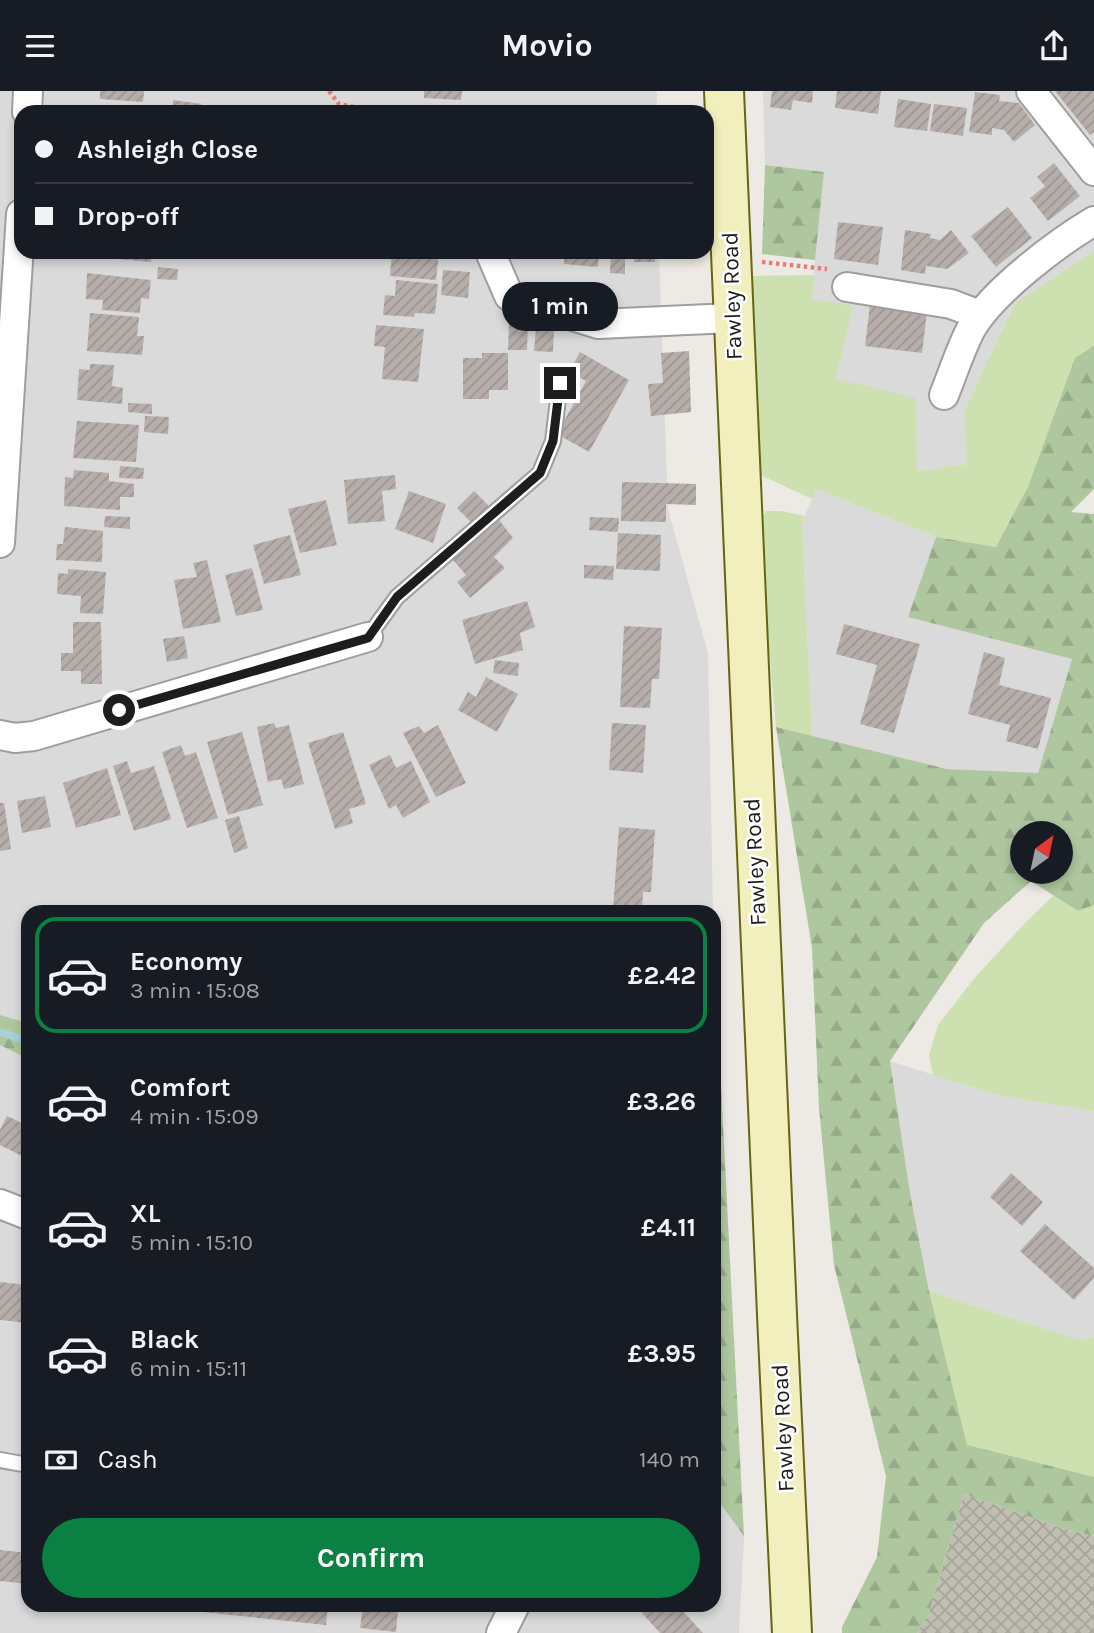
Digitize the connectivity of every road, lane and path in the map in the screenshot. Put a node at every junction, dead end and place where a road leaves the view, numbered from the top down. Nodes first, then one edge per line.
1 (329, 91) edge
2 (724, 91) edge
3 (1031, 91) edge
4 (344, 105) edge
5 (1094, 171) edge
6 (1094, 221) edge
7 (18, 259) edge
8 (493, 259) edge
9 (730, 259) junction
10 (847, 287) joint
11 (980, 315) junction
12 (733, 318) junction
13 (560, 383) dead end
14 (944, 395) dead end
15 (0, 543) edge
16 (368, 638) joint
17 (0, 735) edge
18 (0, 1204) edge
19 (21, 1212) edge
20 (0, 1460) edge
21 (21, 1464) edge
22 (512, 1612) edge
23 (501, 1633) edge
24 (792, 1633) edge

1 - 4 path
2 - 9 street, Fawley Road
3 - 5 street
6 - 11 street
7 - 15 street
8 - 12 street
9 - 10 path
9 - 12 street, Fawley Road
10 - 11 street
11 - 14 street
12 - 24 street, Fawley Road
13 - 16 lane
16 - 17 street
18 - 19 street
20 - 21 lane
22 - 23 street

